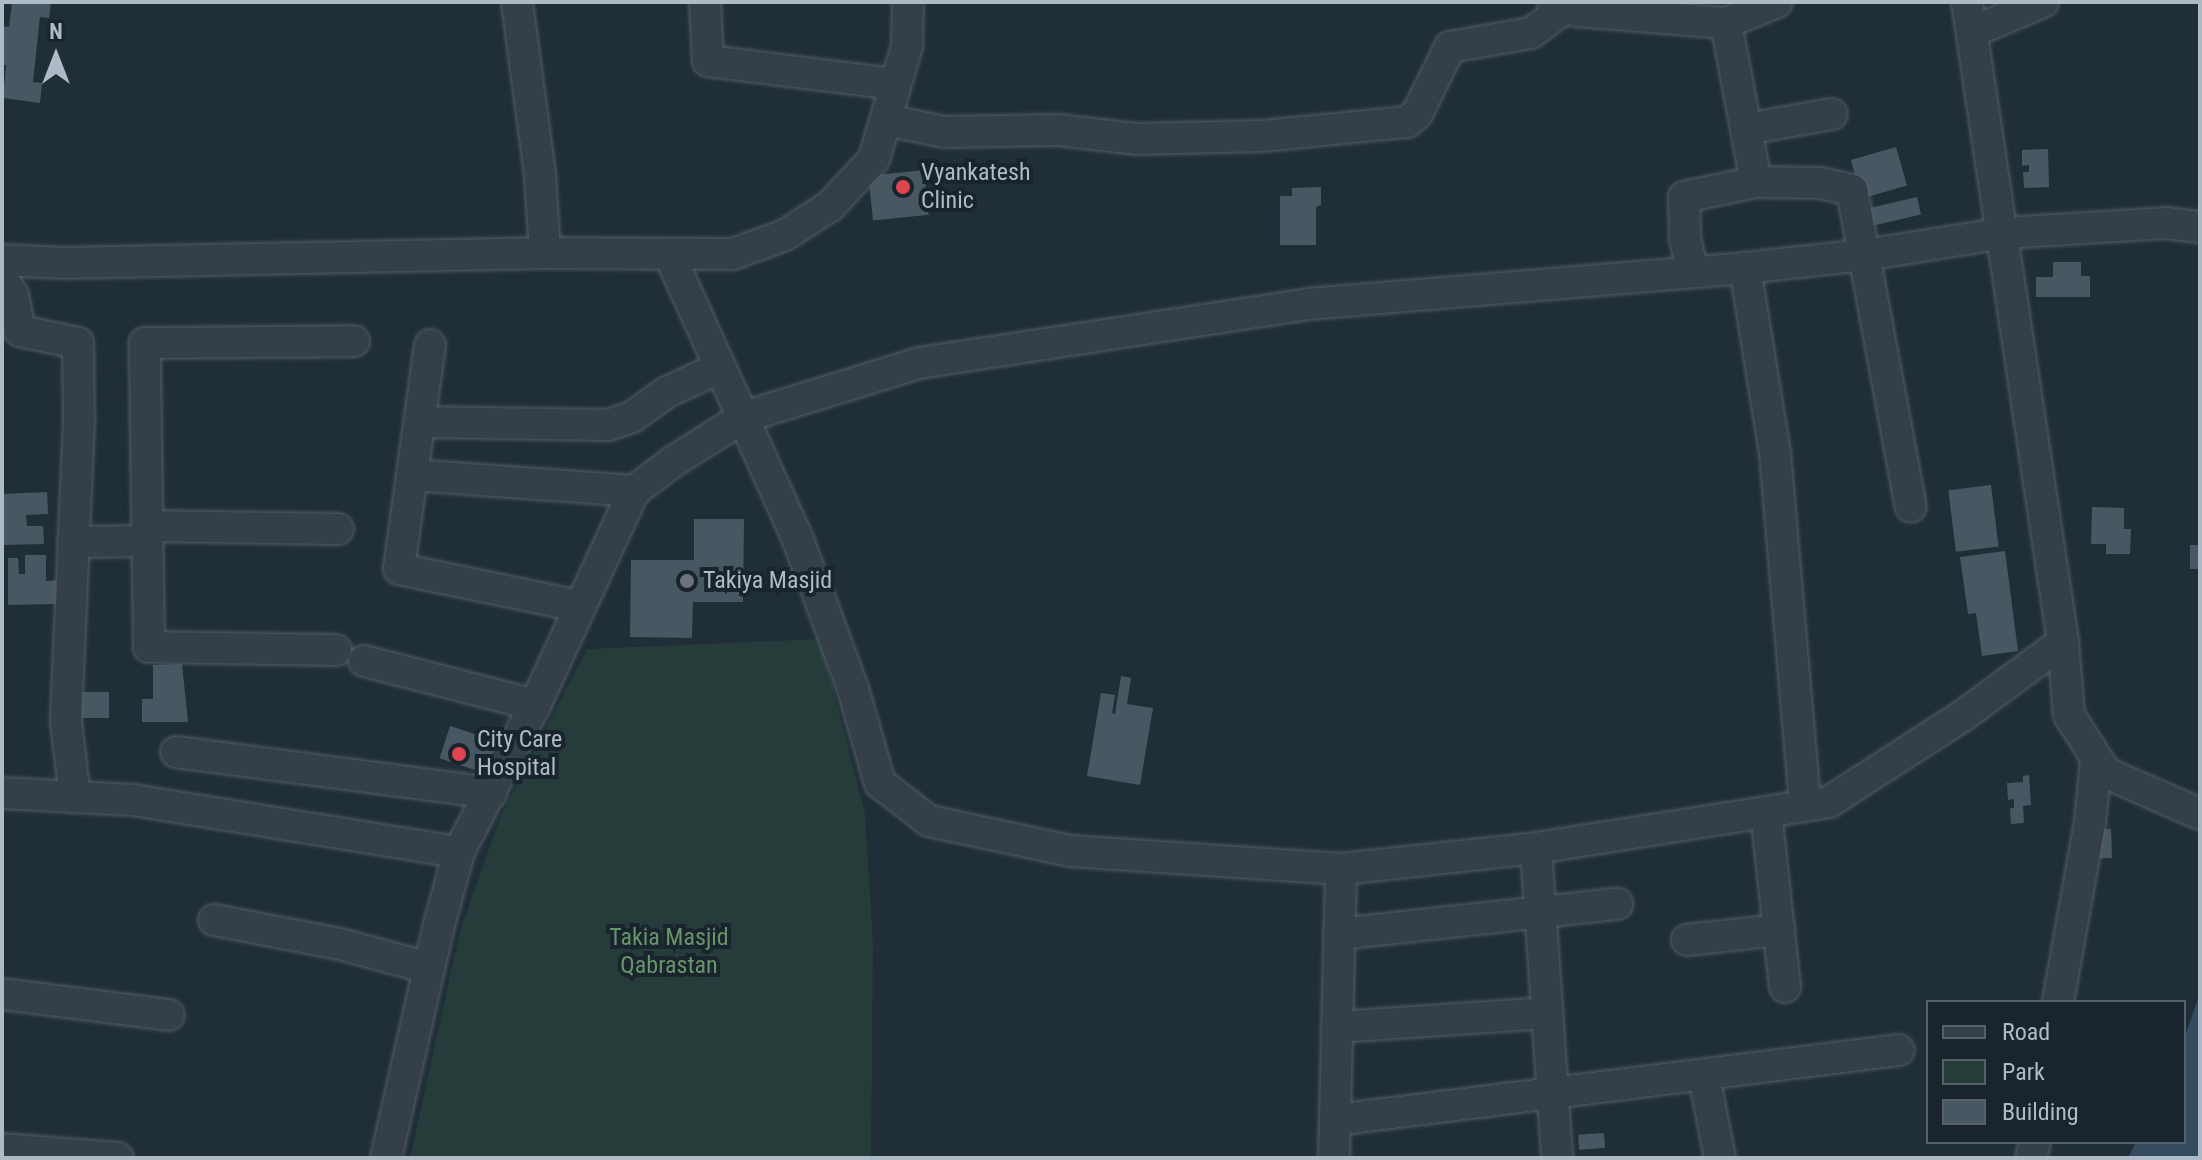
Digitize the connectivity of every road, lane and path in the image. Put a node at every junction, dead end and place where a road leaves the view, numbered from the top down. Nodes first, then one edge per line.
1 (517, 2) edge
2 (705, 2) edge
3 (908, 2) edge
4 (1777, 2) edge
5 (1967, 2) edge
6 (2043, 2) edge
7 (1559, 4) edge
8 (1726, 23) junction
9 (1972, 32) junction
10 (896, 84) junction
11 (1832, 114) dead end
12 (886, 120) junction
13 (1746, 129) junction
14 (1756, 182) junction
15 (2200, 227) edge
16 (2004, 233) junction
17 (545, 253) junction
18 (1865, 255) junction
19 (670, 256) junction
20 (2, 260) edge
21 (1745, 268) junction
22 (1693, 271) junction
23 (2, 279) edge
24 (354, 341) dead end
25 (430, 345) dead end
26 (719, 368) junction
27 (744, 417) junction
28 (421, 422) junction
29 (412, 475) junction
30 (634, 491) junction
31 (1911, 507) dead end
32 (338, 529) dead end
33 (147, 533) junction
34 (73, 542) junction
35 (580, 606) junction
36 (2063, 642) junction
37 (535, 705) junction
38 (176, 752) dead end
39 (2096, 760) junction
40 (2, 793) edge
41 (491, 793) junction
42 (75, 797) junction
43 (1805, 805) junction
44 (1766, 812) junction
45 (2200, 814) edge
46 (1536, 848) junction
47 (459, 852) junction
48 (1341, 869) junction
49 (1617, 904) dead end
50 (1541, 912) junction
51 (214, 920) dead end
52 (1779, 930) junction
53 (1339, 934) junction
54 (1687, 940) dead end
55 (429, 968) junction
56 (1785, 987) dead end
57 (2, 994) edge
58 (2058, 1000) edge
59 (1548, 1013) junction
60 (169, 1015) dead end
61 (1337, 1027) junction
62 (1899, 1050) dead end
63 (1704, 1076) junction
64 (1553, 1094) junction
65 (1335, 1120) junction
66 (2, 1149) edge
67 (118, 1158) edge
68 (386, 1158) edge
69 (1334, 1158) edge
70 (1557, 1158) edge
71 (1720, 1158) edge

1 - 17 street
2 - 10 street
3 - 10 street
4 - 8 street
5 - 9 street
6 - 9 street
7 - 8 street
7 - 12 street
8 - 13 street
9 - 16 street
10 - 12 street
11 - 13 street
12 - 19 street
13 - 14 street
14 - 18 street
14 - 22 street
15 - 16 street
16 - 18 street
16 - 36 street
17 - 19 street
17 - 20 street
18 - 21 street
18 - 31 street
19 - 26 street
21 - 22 street
21 - 43 street
22 - 27 street
23 - 34 street
24 - 33 street
25 - 28 street
26 - 27 street
26 - 28 street
27 - 30 street
27 - 48 street
28 - 29 street
29 - 30 street
29 - 35 street
30 - 35 street
32 - 33 street
33 - 34 street
33 - 37 street
34 - 42 street
35 - 37 street
36 - 39 street
36 - 43 street
37 - 41 street
38 - 41 street
39 - 45 street
39 - 58 street
40 - 42 street
41 - 47 street
42 - 47 street
43 - 44 street
44 - 46 street
44 - 52 street
46 - 48 street
46 - 50 street
47 - 55 street
48 - 53 street
49 - 50 street
50 - 53 street
50 - 59 street
51 - 55 street
52 - 54 street
52 - 56 street
53 - 61 street
55 - 68 street
57 - 60 street
59 - 61 street
59 - 64 street
61 - 65 street
62 - 63 street
63 - 64 street
63 - 71 street
64 - 65 street
64 - 70 street
65 - 69 street
66 - 67 street

